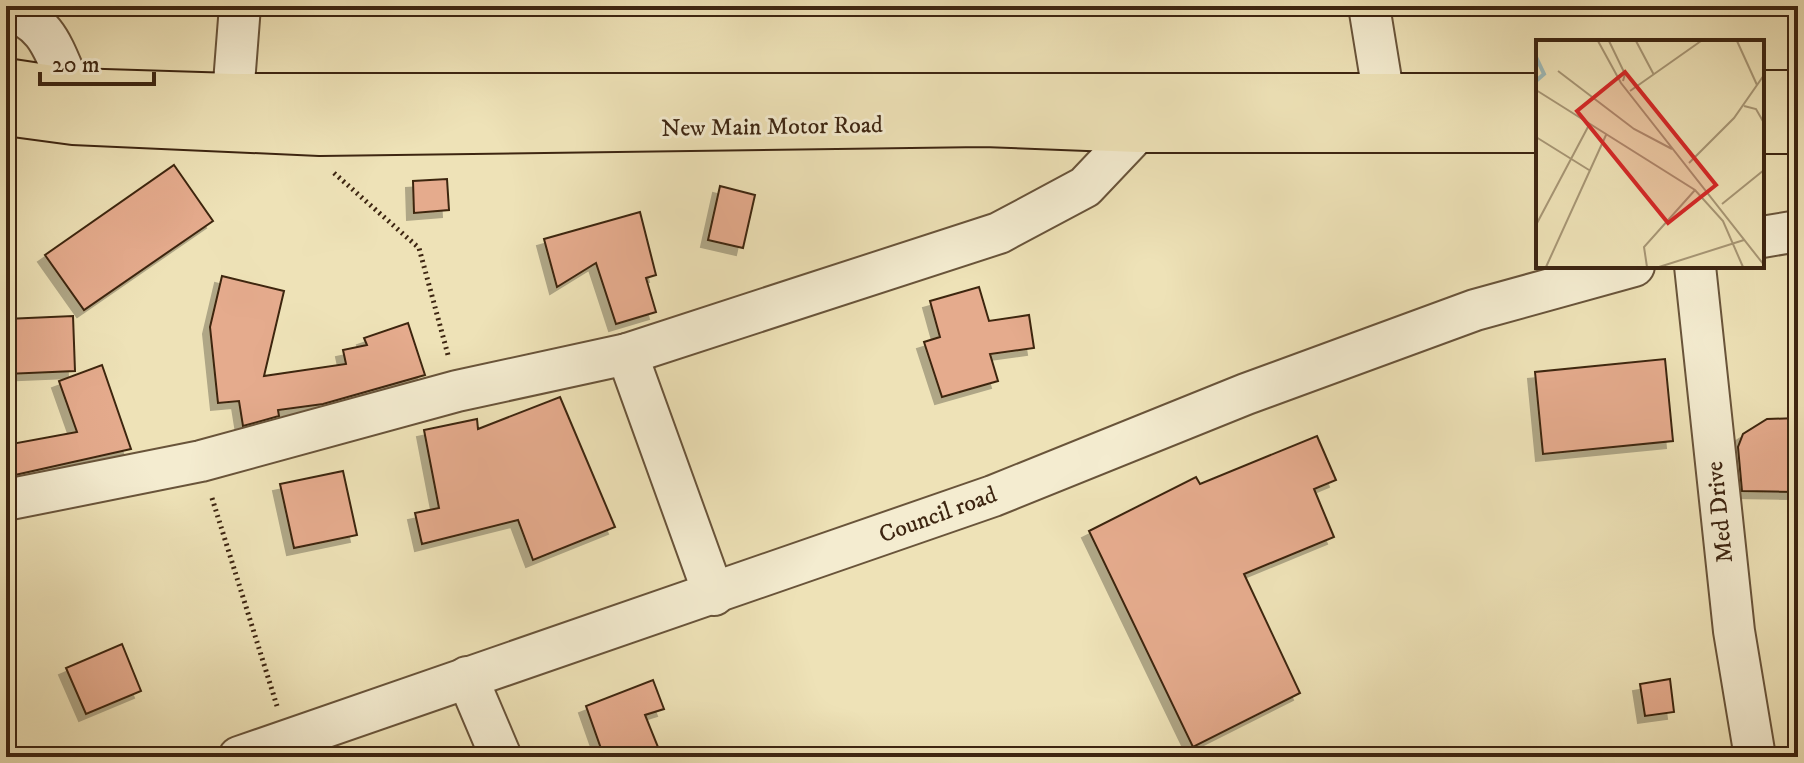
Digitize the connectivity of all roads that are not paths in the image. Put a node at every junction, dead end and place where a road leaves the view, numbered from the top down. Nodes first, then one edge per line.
1 (240, 6) edge
2 (1369, 6) edge
3 (6, 9) edge
4 (6, 81) edge
5 (72, 91) junction
6 (1764, 93) edge
7 (1798, 93) edge
8 (233, 96) junction
9 (1536, 96) edge
10 (1384, 98) junction
11 (6, 113) edge
12 (1139, 130) junction
13 (1536, 130) edge
14 (1764, 131) edge
15 (1798, 131) edge
16 (1798, 231) edge
17 (1764, 237) edge
18 (1627, 268) edge
19 (1695, 268) edge
20 (627, 354) junction
21 (6, 500) edge
22 (714, 595) junction
23 (467, 677) junction
24 (239, 757) edge
25 (501, 757) edge
26 (1755, 757) edge

1 - 8 street
2 - 10 street
3 - 5 street
4 - 5 highway, New Main Motor Road
5 - 8 highway, New Main Motor Road
6 - 7 highway
8 - 10 highway, New Main Motor Road
9 - 10 highway, New Main Motor Road
11 - 12 highway, New Main Motor Road
12 - 13 highway, New Main Motor Road
12 - 20 street
14 - 15 highway
16 - 17 street
18 - 22 street, Council road
19 - 26 street, Med Drive
20 - 21 street
20 - 22 street
22 - 23 street, Council road
23 - 24 street, Council road
23 - 25 street

